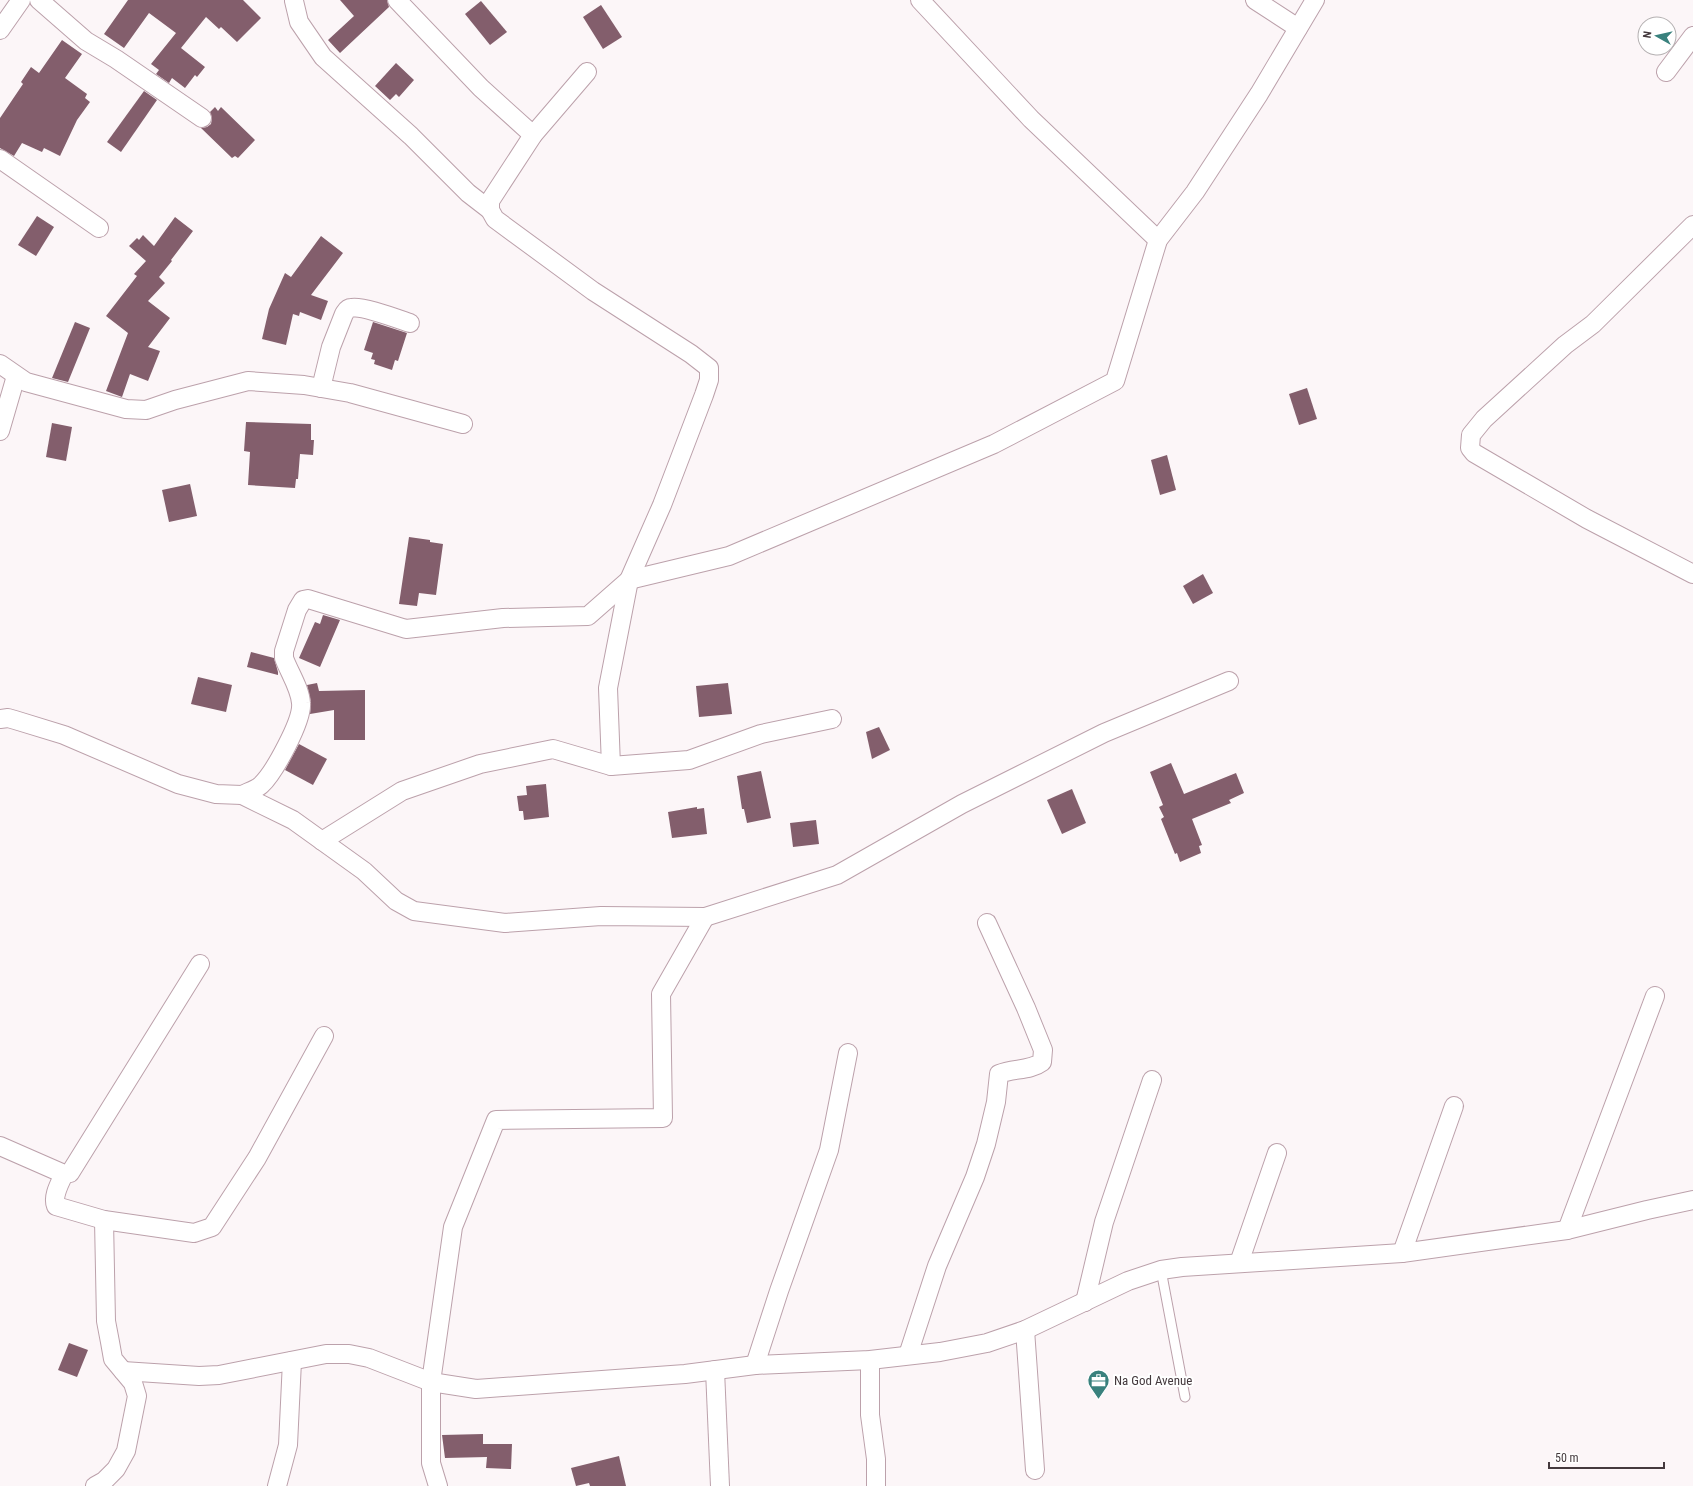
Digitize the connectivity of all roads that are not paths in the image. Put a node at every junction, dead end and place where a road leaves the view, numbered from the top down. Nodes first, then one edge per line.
1 (21, 0) edge
2 (39, 0) edge
3 (294, 0) edge
4 (398, 0) edge
5 (920, 0) edge
6 (1255, 0) edge
7 (1315, 0) edge
8 (1298, 28) junction
9 (0, 30) edge
10 (1693, 36) edge
11 (587, 72) dead end
12 (1666, 72) dead end
13 (202, 118) dead end
14 (533, 134) junction
15 (0, 159) edge
16 (490, 210) junction
17 (1693, 225) edge
18 (99, 228) dead end
19 (1158, 240) junction
20 (410, 323) dead end
21 (0, 364) edge
22 (16, 376) junction
23 (321, 388) junction
24 (463, 424) dead end
25 (0, 431) edge
26 (1693, 574) edge
27 (629, 580) junction
28 (1229, 681) dead end
29 (0, 719) edge
30 (832, 719) dead end
31 (611, 766) junction
32 (242, 794) junction
33 (322, 841) junction
34 (705, 917) junction
35 (987, 923) dead end
36 (200, 964) dead end
37 (1655, 996) dead end
38 (324, 1036) dead end
39 (848, 1053) dead end
40 (1152, 1080) dead end
41 (1454, 1106) dead end
42 (0, 1146) edge
43 (1277, 1153) dead end
44 (64, 1174) junction
45 (1693, 1200) edge
46 (104, 1220) junction
47 (1567, 1230) junction
48 (1402, 1253) junction
49 (1239, 1263) junction
50 (1161, 1270) junction
51 (1085, 1302) junction
52 (1025, 1330) junction
53 (908, 1355) junction
54 (292, 1360) junction
55 (870, 1360) junction
56 (755, 1365) junction
57 (716, 1370) junction
58 (124, 1371) junction
59 (432, 1382) junction
60 (1185, 1397) dead end
61 (1035, 1470) dead end
62 (95, 1486) edge
63 (277, 1486) edge
64 (438, 1486) edge
65 (720, 1486) edge
66 (876, 1486) edge

1 - 9 street
2 - 13 street
3 - 16 street
4 - 14 street
5 - 19 street
6 - 8 street
7 - 8 street
8 - 19 street
10 - 12 street
11 - 14 street
14 - 16 street
15 - 18 street
16 - 27 street
17 - 26 street
19 - 27 street
20 - 23 street
21 - 22 street
22 - 23 street
22 - 25 street
23 - 24 street
27 - 31 street
27 - 32 street
28 - 34 street
29 - 32 street
30 - 31 street
31 - 33 street
32 - 33 street
33 - 34 street
34 - 59 street
35 - 53 street
36 - 44 street
37 - 47 street
38 - 46 street
39 - 56 street
40 - 51 street
41 - 48 street
42 - 44 street
43 - 49 street
44 - 46 street
45 - 47 street
46 - 58 street
47 - 48 street
48 - 49 street
49 - 50 street
50 - 51 street
50 - 60 lane
51 - 52 street
52 - 53 street
52 - 61 street
53 - 55 street
54 - 58 street
54 - 59 street
54 - 63 street
55 - 56 street
55 - 66 street
56 - 57 street
57 - 59 street
57 - 65 street
58 - 62 street
59 - 64 street

